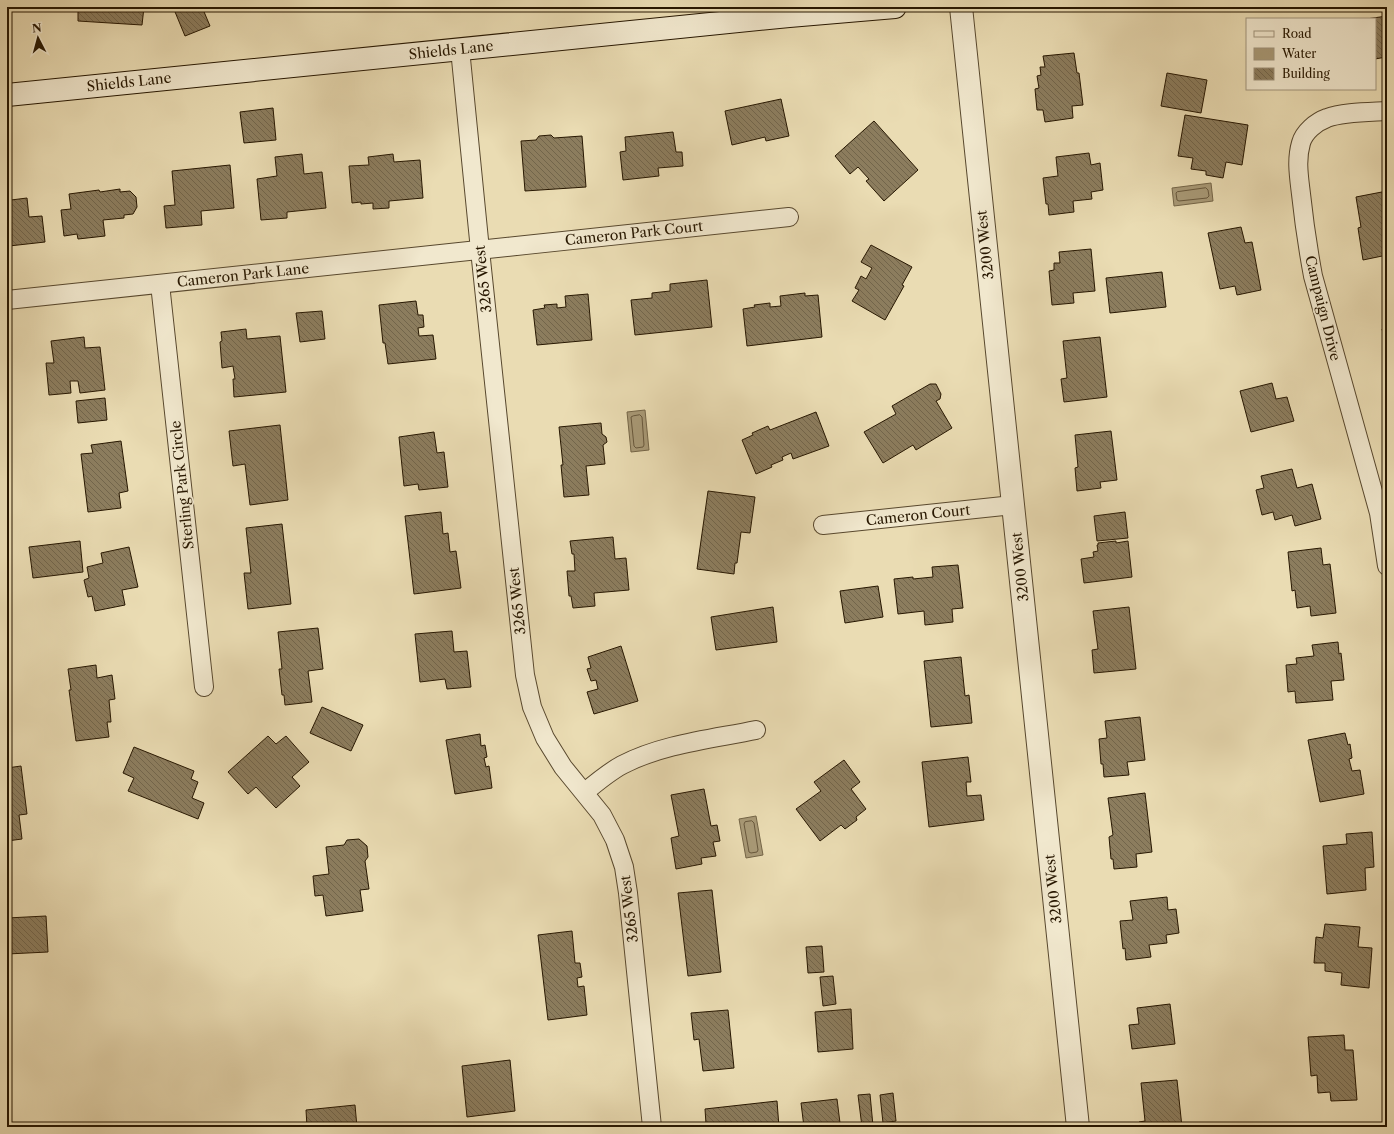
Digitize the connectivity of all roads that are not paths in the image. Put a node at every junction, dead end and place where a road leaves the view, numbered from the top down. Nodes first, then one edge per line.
1 (895, 7) edge
2 (961, 7) edge
3 (460, 49) junction
4 (7, 95) edge
5 (1387, 111) edge
6 (789, 217) dead end
7 (480, 250) junction
8 (160, 284) junction
9 (7, 300) edge
10 (1013, 505) junction
11 (823, 525) dead end
12 (1387, 566) edge
13 (204, 687) dead end
14 (756, 730) dead end
15 (585, 792) junction
16 (652, 1127) edge
17 (1078, 1127) edge

1 - 3 street, Shields Lane
2 - 10 street, 3200 West
3 - 4 street, Shields Lane
3 - 7 street, 3265 West
5 - 12 street, Campaign Drive
6 - 7 street, Cameron Park Court
7 - 8 street, Cameron Park Lane
7 - 15 street, 3265 West
8 - 9 street, Cameron Park Lane
8 - 13 street, Sterling Park Circle
10 - 11 street, Cameron Court
10 - 17 street, 3200 West
14 - 15 street
15 - 16 street, 3265 West

